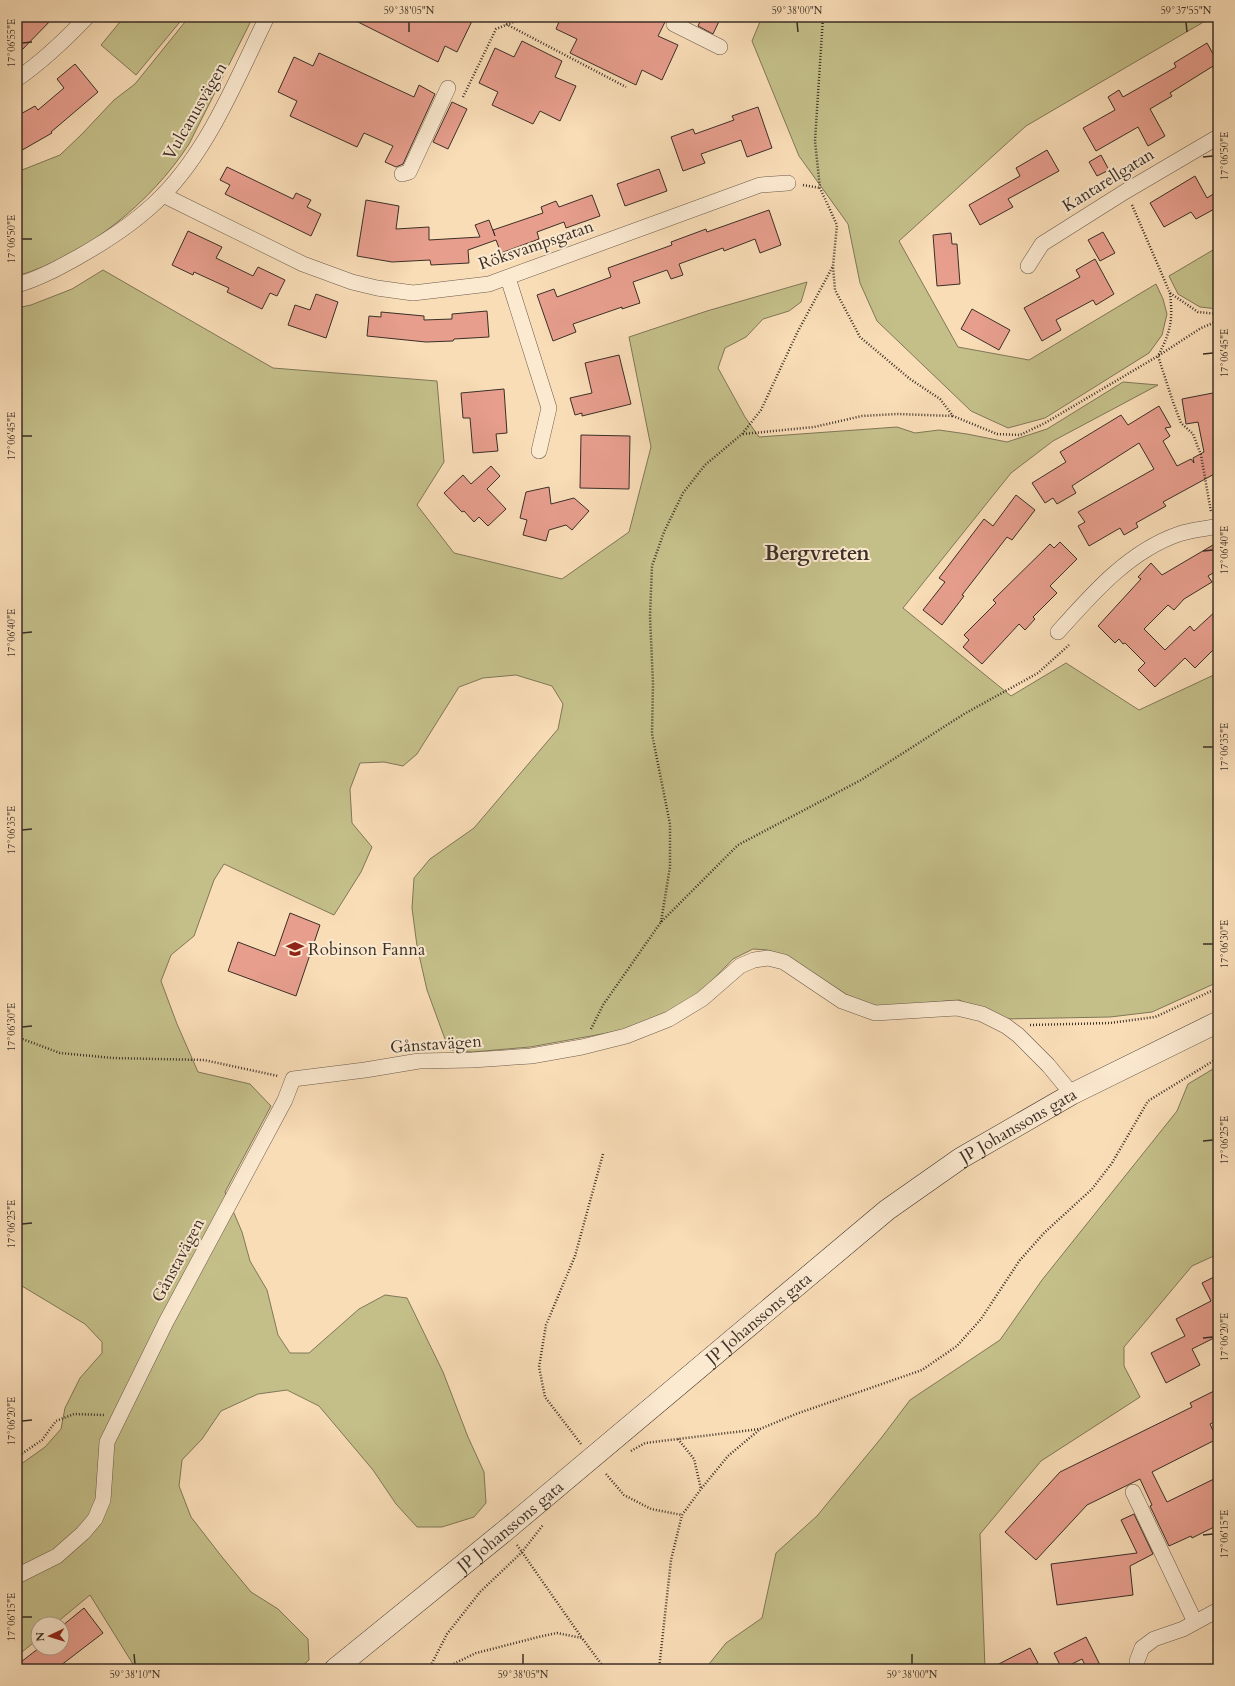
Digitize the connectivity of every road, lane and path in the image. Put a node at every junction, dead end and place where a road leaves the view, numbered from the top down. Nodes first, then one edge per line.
1 (87, 17) edge
2 (267, 17) edge
3 (526, 17) edge
4 (676, 17) edge
5 (823, 17) edge
6 (506, 24) junction
7 (720, 47) dead end
8 (17, 79) edge
9 (626, 87) dead end
10 (448, 88) dead end
11 (463, 97) dead end
12 (1218, 137) edge
13 (402, 174) dead end
14 (788, 183) dead end
15 (1126, 191) junction
16 (163, 195) junction
17 (833, 266) junction
18 (1028, 266) dead end
19 (508, 278) junction
20 (17, 285) edge
21 (1170, 293) junction
22 (1218, 314) edge
23 (1218, 321) edge
24 (1158, 356) junction
25 (953, 416) junction
26 (742, 434) junction
27 (539, 451) dead end
28 (1216, 527) edge
29 (1058, 632) dead end
30 (1070, 644) dead end
31 (662, 922) junction
32 (1218, 988) edge
33 (1218, 1022) edge
34 (1006, 1026) junction
35 (17, 1036) edge
36 (582, 1047) junction
37 (1218, 1058) edge
38 (293, 1079) junction
39 (1072, 1094) junction
40 (603, 1154) dead end
41 (121, 1414) junction
42 (760, 1429) junction
43 (677, 1439) junction
44 (581, 1444) dead end
45 (627, 1454) dead end
46 (17, 1457) edge
47 (606, 1474) dead end
48 (701, 1489) junction
49 (1134, 1492) dead end
50 (682, 1515) junction
51 (548, 1520) dead end
52 (506, 1530) junction
53 (522, 1552) junction
54 (17, 1576) edge
55 (1218, 1610) edge
56 (1196, 1622) junction
57 (582, 1638) junction
58 (334, 1669) edge
59 (429, 1669) edge
60 (443, 1669) edge
61 (605, 1669) edge
62 (659, 1669) edge
63 (1137, 1669) edge

1 - 8 street
2 - 16 street, Vulcanusvägen
3 - 6 path
4 - 7 street
5 - 17 path
6 - 9 path
6 - 11 path
10 - 13 street
12 - 15 street, Kantarellgatan
14 - 19 street, Röksvampsgatan
15 - 18 street, Kantarellgatan
15 - 21 path
16 - 19 street, Röksvampsgatan
16 - 20 street, Vulcanusvägen
17 - 25 path
17 - 26 path
19 - 27 street
21 - 22 path
21 - 24 path
23 - 24 path
24 - 25 path
24 - 28 path
25 - 26 path
26 - 31 path
28 - 29 street
30 - 31 path
31 - 36 path
32 - 34 path
33 - 39 street, JP Johanssons gata
34 - 36 street, Gånstavägen
34 - 39 street, Gånstavägen
35 - 38 path
36 - 38 street, Gånstavägen
37 - 42 path
38 - 41 street, Gånstavägen
39 - 52 street, JP Johanssons gata
40 - 44 path
41 - 46 path
41 - 54 street, Gånstavägen
42 - 43 path
42 - 48 path
43 - 45 path
43 - 48 path
47 - 50 path
48 - 50 path
49 - 56 street
50 - 62 path
51 - 53 path
52 - 53 path
52 - 58 street, JP Johanssons gata
53 - 57 path
53 - 59 path
55 - 56 street
56 - 63 street
57 - 60 path
57 - 61 path

